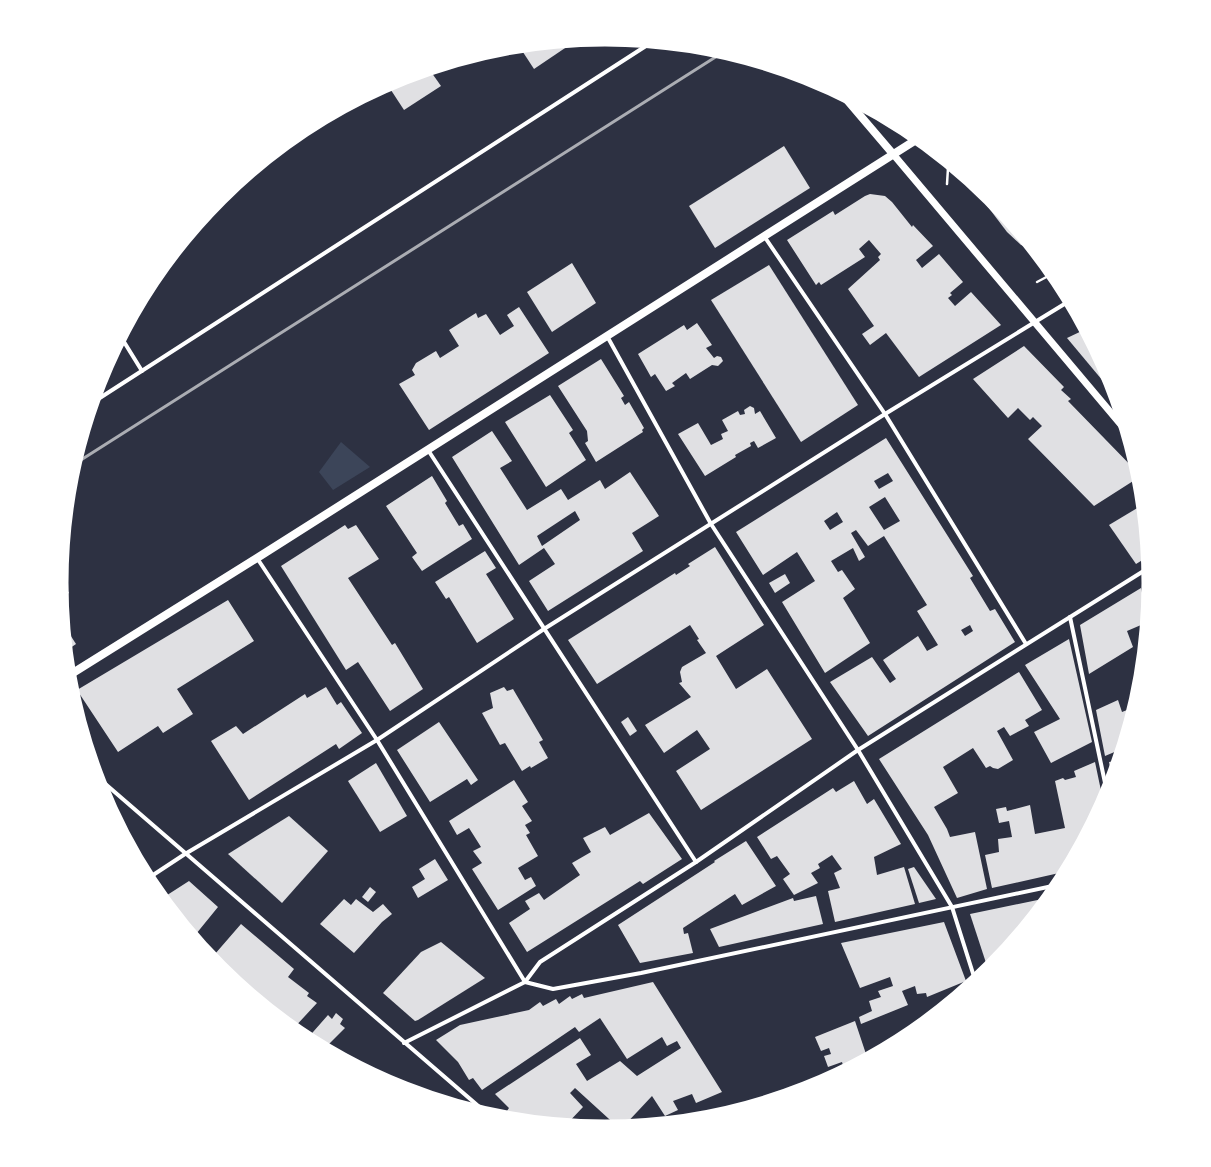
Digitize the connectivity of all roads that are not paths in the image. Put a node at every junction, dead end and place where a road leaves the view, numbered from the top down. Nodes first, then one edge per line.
1 (646, 46) edge
2 (849, 103) edge
3 (914, 141) edge
4 (892, 154) junction
5 (764, 236) junction
6 (1066, 303) edge
7 (1035, 321) junction
8 (607, 336) junction
9 (124, 342) edge
10 (142, 371) junction
11 (99, 398) edge
12 (885, 414) junction
13 (1121, 424) edge
14 (428, 450) junction
15 (711, 524) junction
16 (257, 558) junction
17 (1144, 571) joint
18 (1145, 575) edge
19 (1070, 617) junction
20 (544, 629) junction
21 (1026, 644) junction
22 (74, 672) edge
23 (377, 740) junction
24 (858, 750) junction
25 (105, 783) edge
26 (1106, 786) edge
27 (185, 854) junction
28 (696, 862) junction
29 (152, 876) edge
30 (1052, 886) edge
31 (952, 907) junction
32 (974, 977) edge
33 (525, 982) junction
34 (404, 1043) junction
35 (481, 1109) edge

1 - 10 street
2 - 4 main road
3 - 4 main road
4 - 5 main road
4 - 7 street
5 - 8 main road
5 - 12 street
6 - 7 street
7 - 12 street
7 - 13 street
8 - 14 main road
8 - 15 street
9 - 10 street
10 - 11 street
12 - 15 street
12 - 21 street
14 - 16 main road
14 - 20 street
15 - 20 street
15 - 24 street
16 - 22 main road
16 - 23 street
17 - 18 street
17 - 19 street
19 - 21 street
19 - 26 street
20 - 23 street
20 - 28 street
21 - 24 street
23 - 27 street
23 - 33 street
24 - 28 street
24 - 31 street
25 - 27 street
27 - 29 street
27 - 34 street
28 - 33 street
30 - 31 street
31 - 32 street
31 - 33 street
33 - 34 street
34 - 35 street

